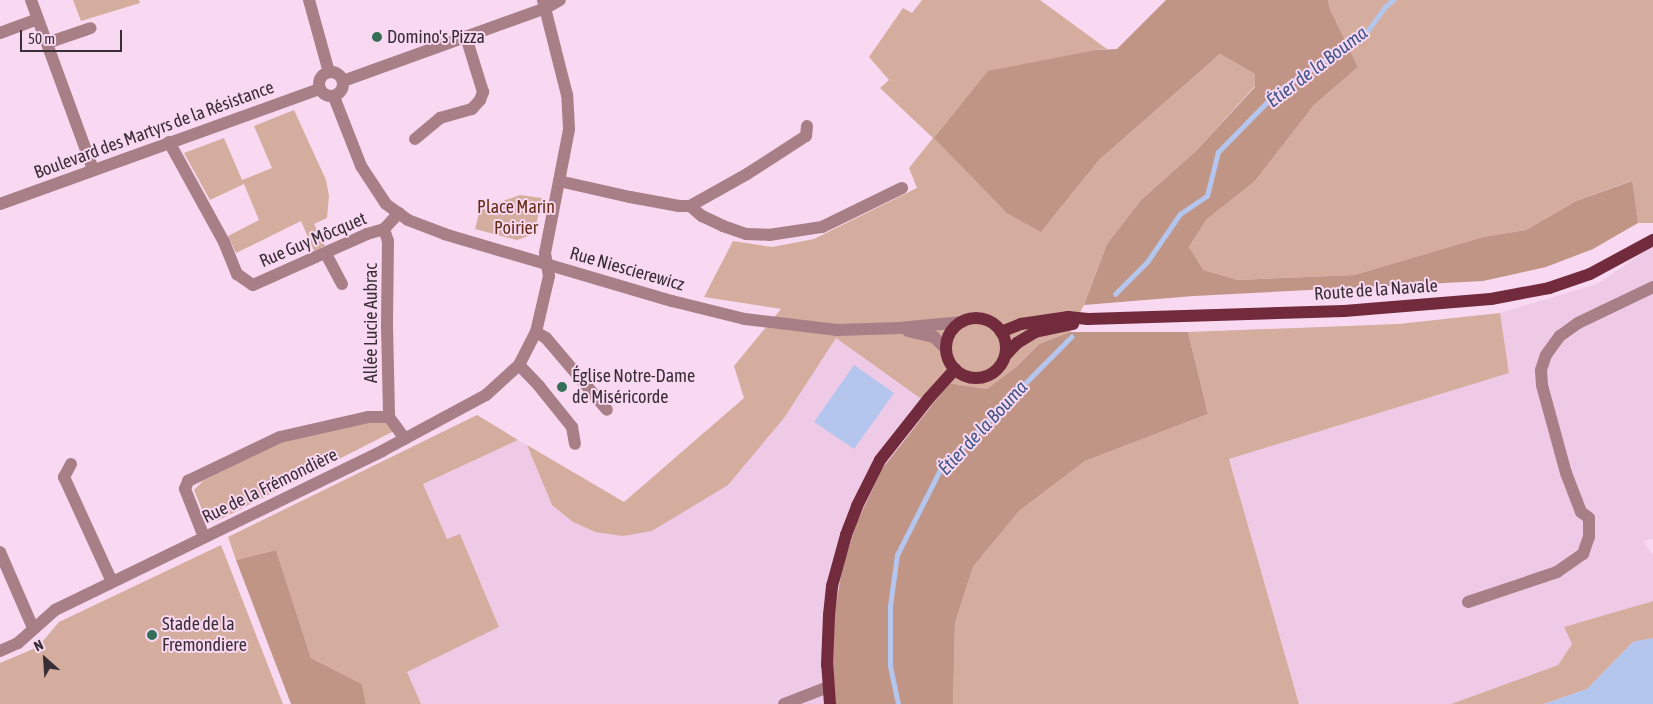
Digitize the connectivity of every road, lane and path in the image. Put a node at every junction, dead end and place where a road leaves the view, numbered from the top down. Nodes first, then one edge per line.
1 (31, 0) edge
2 (309, 0) edge
3 (560, 0) edge
4 (544, 4) edge
5 (38, 19) junction
6 (91, 28) dead end
7 (0, 33) edge
8 (466, 37) junction
9 (47, 43) junction
10 (329, 72) junction
11 (343, 81) junction
12 (319, 89) junction
13 (334, 96) junction
14 (807, 126) dead end
15 (415, 139) dead end
16 (169, 142) junction
17 (93, 169) junction
18 (559, 181) junction
19 (902, 188) dead end
20 (0, 204) edge
21 (690, 206) junction
22 (399, 214) junction
23 (384, 230) junction
24 (1653, 240) edge
25 (326, 254) junction
26 (547, 264) junction
27 (342, 284) dead end
28 (1653, 287) edge
29 (1088, 319) junction
30 (963, 322) junction
31 (899, 328) junction
32 (536, 332) junction
33 (1001, 332) junction
34 (946, 349) junction
35 (1005, 356) junction
36 (518, 365) junction
37 (955, 369) junction
38 (607, 410) dead end
39 (389, 416) junction
40 (405, 439) junction
41 (575, 444) dead end
42 (71, 464) dead end
43 (204, 537) junction
44 (0, 552) edge
45 (112, 582) junction
46 (1468, 602) dead end
47 (33, 628) junction
48 (0, 651) edge
49 (828, 687) junction
50 (784, 704) edge
51 (830, 704) edge

1 - 5 street
2 - 10 street
3 - 4 street
4 - 8 street
4 - 18 street, Rue de la Frémondière
5 - 7 street
5 - 9 street
6 - 9 street
8 - 11 street
8 - 15 street
9 - 17 street
10 - 11 street
10 - 12 street
11 - 13 street
12 - 13 street
12 - 16 street, Boulevard des Martyrs de la Résistance
13 - 22 street, Rue Niescierewicz
14 - 21 street
16 - 17 street, Boulevard des Martyrs de la Résistance
16 - 25 street, Rue Guy Môcquet
17 - 20 street, Boulevard des Martyrs de la Résistance
18 - 21 street
18 - 26 street, Rue de la Frémondière
19 - 21 street
22 - 23 street, Rue Guy Môcquet
22 - 26 street, Rue Niescierewicz
23 - 25 street, Rue Guy Môcquet
23 - 39 street, Allée Lucie Aubrac
24 - 29 main road, Route de la Navale
25 - 27 street
26 - 31 street, Rue Niescierewicz
26 - 32 street, Rue de la Frémondière
28 - 46 street
29 - 33 main road, Route de la Navale
29 - 35 main road, Route de la Navale
30 - 31 street, Rue Niescierewicz
30 - 33 main road
30 - 34 main road
31 - 34 street, Rue Niescierewicz
32 - 36 street, Rue de la Frémondière
32 - 38 street
33 - 35 main road
34 - 37 main road
35 - 37 main road
36 - 40 street, Rue de la Frémondière
36 - 41 street
37 - 49 main road
39 - 40 street
39 - 43 street
40 - 43 street, Rue de la Frémondière
42 - 45 street
43 - 45 street, Rue de la Frémondière
44 - 47 street
45 - 47 street, Rue de la Frémondière
47 - 48 street, Rue de la Frémondière
49 - 50 street
49 - 51 main road

